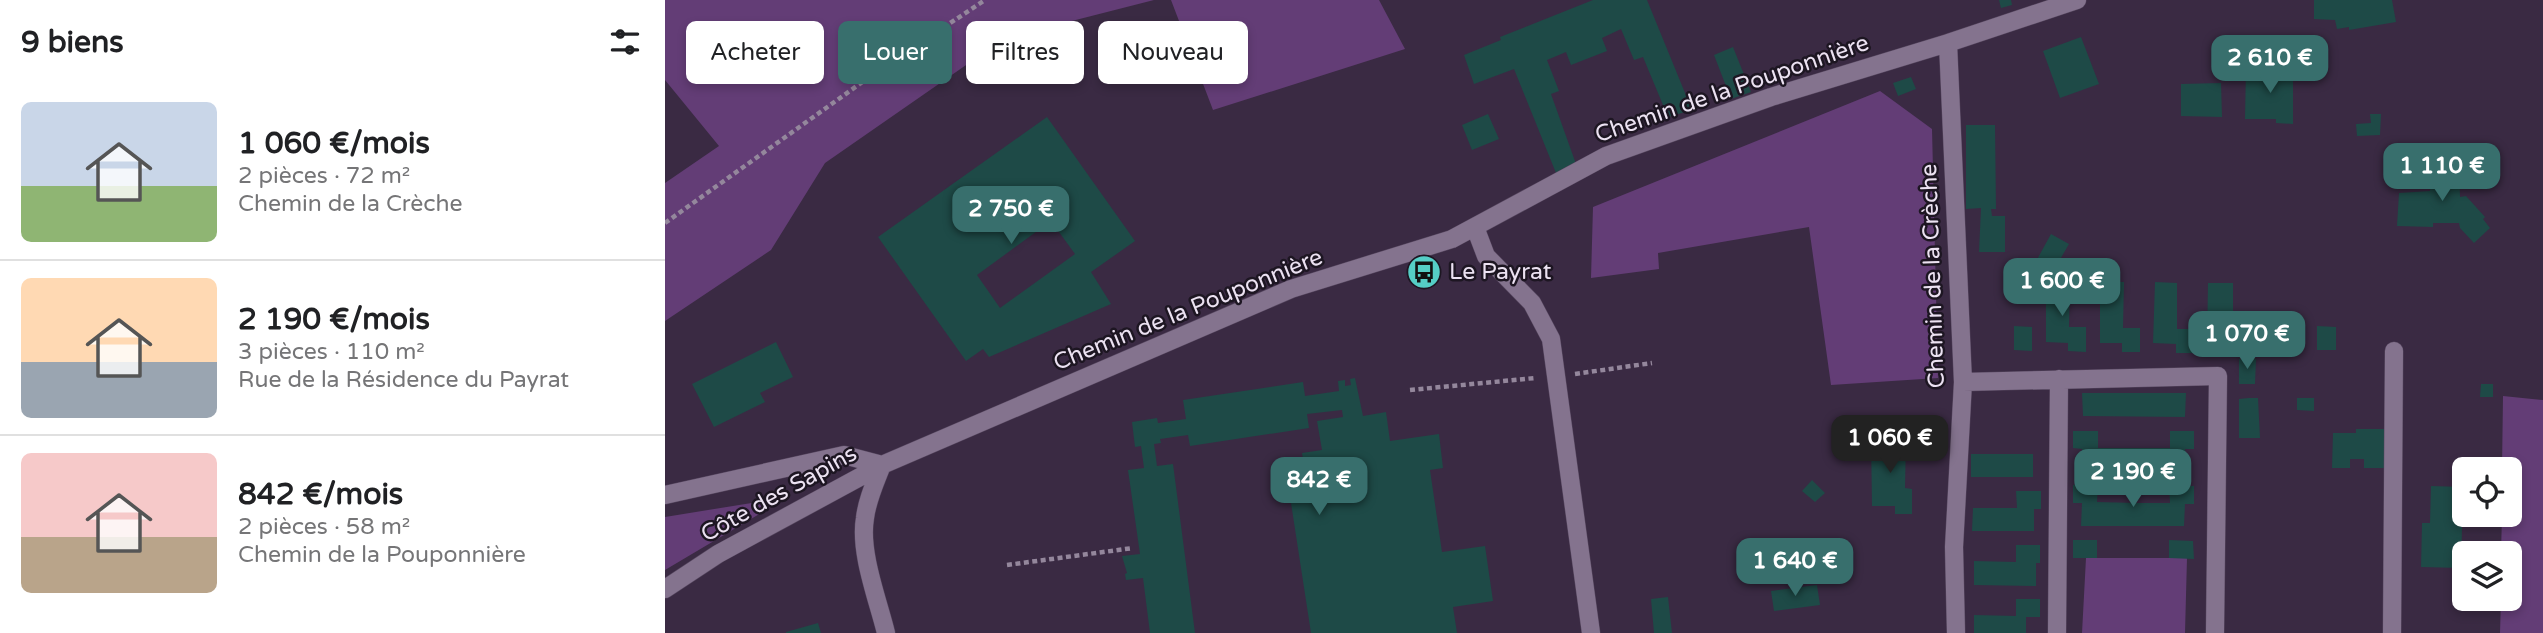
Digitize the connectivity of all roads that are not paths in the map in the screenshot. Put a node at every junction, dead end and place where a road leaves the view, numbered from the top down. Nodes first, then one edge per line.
1 (2077, 0) edge
2 (1948, 43) junction
3 (1475, 227) junction
4 (2395, 351) dead end
5 (2059, 379) junction
6 (1963, 382) junction
7 (882, 466) junction
8 (665, 495) edge
9 (665, 589) edge
10 (886, 633) edge
11 (1591, 633) edge
12 (1956, 633) edge
13 (2057, 633) edge
14 (2215, 633) edge
15 (2392, 633) edge

1 - 2 street, Chemin de la Pouponnière
2 - 3 street, Chemin de la Pouponnière
2 - 6 street, Chemin de la Crèche
3 - 7 street, Chemin de la Pouponnière
3 - 11 street
4 - 15 street
5 - 6 street
5 - 13 street
5 - 14 street
6 - 12 street, Chemin de la Crèche
7 - 8 street
7 - 9 street, Côte des Sapins
7 - 10 street

